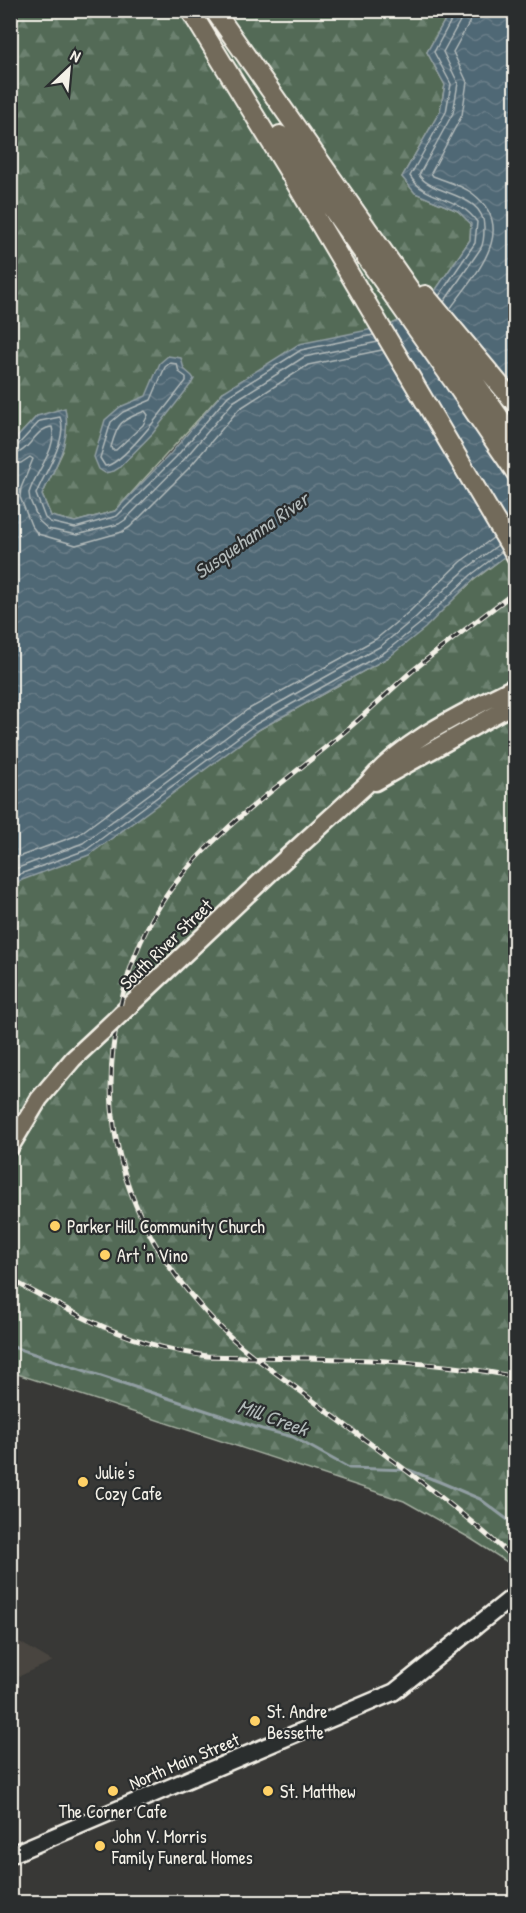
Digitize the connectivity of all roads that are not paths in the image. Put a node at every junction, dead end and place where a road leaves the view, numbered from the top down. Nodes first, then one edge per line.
1 (192, 10) edge
2 (214, 10) edge
3 (348, 200) junction
4 (516, 404) edge
5 (516, 441) edge
6 (516, 473) edge
7 (516, 556) edge
8 (516, 686) edge
9 (516, 703) edge
10 (366, 785) junction
11 (10, 1147) edge
12 (516, 1594) edge
13 (10, 1855) edge

1 - 6 highway
1 - 7 highway
2 - 3 highway
3 - 4 highway
3 - 5 highway
8 - 10 main road, South River Street
9 - 10 main road, South River Street
10 - 11 main road, South River Street, bridge
12 - 13 main road, North Main Street

